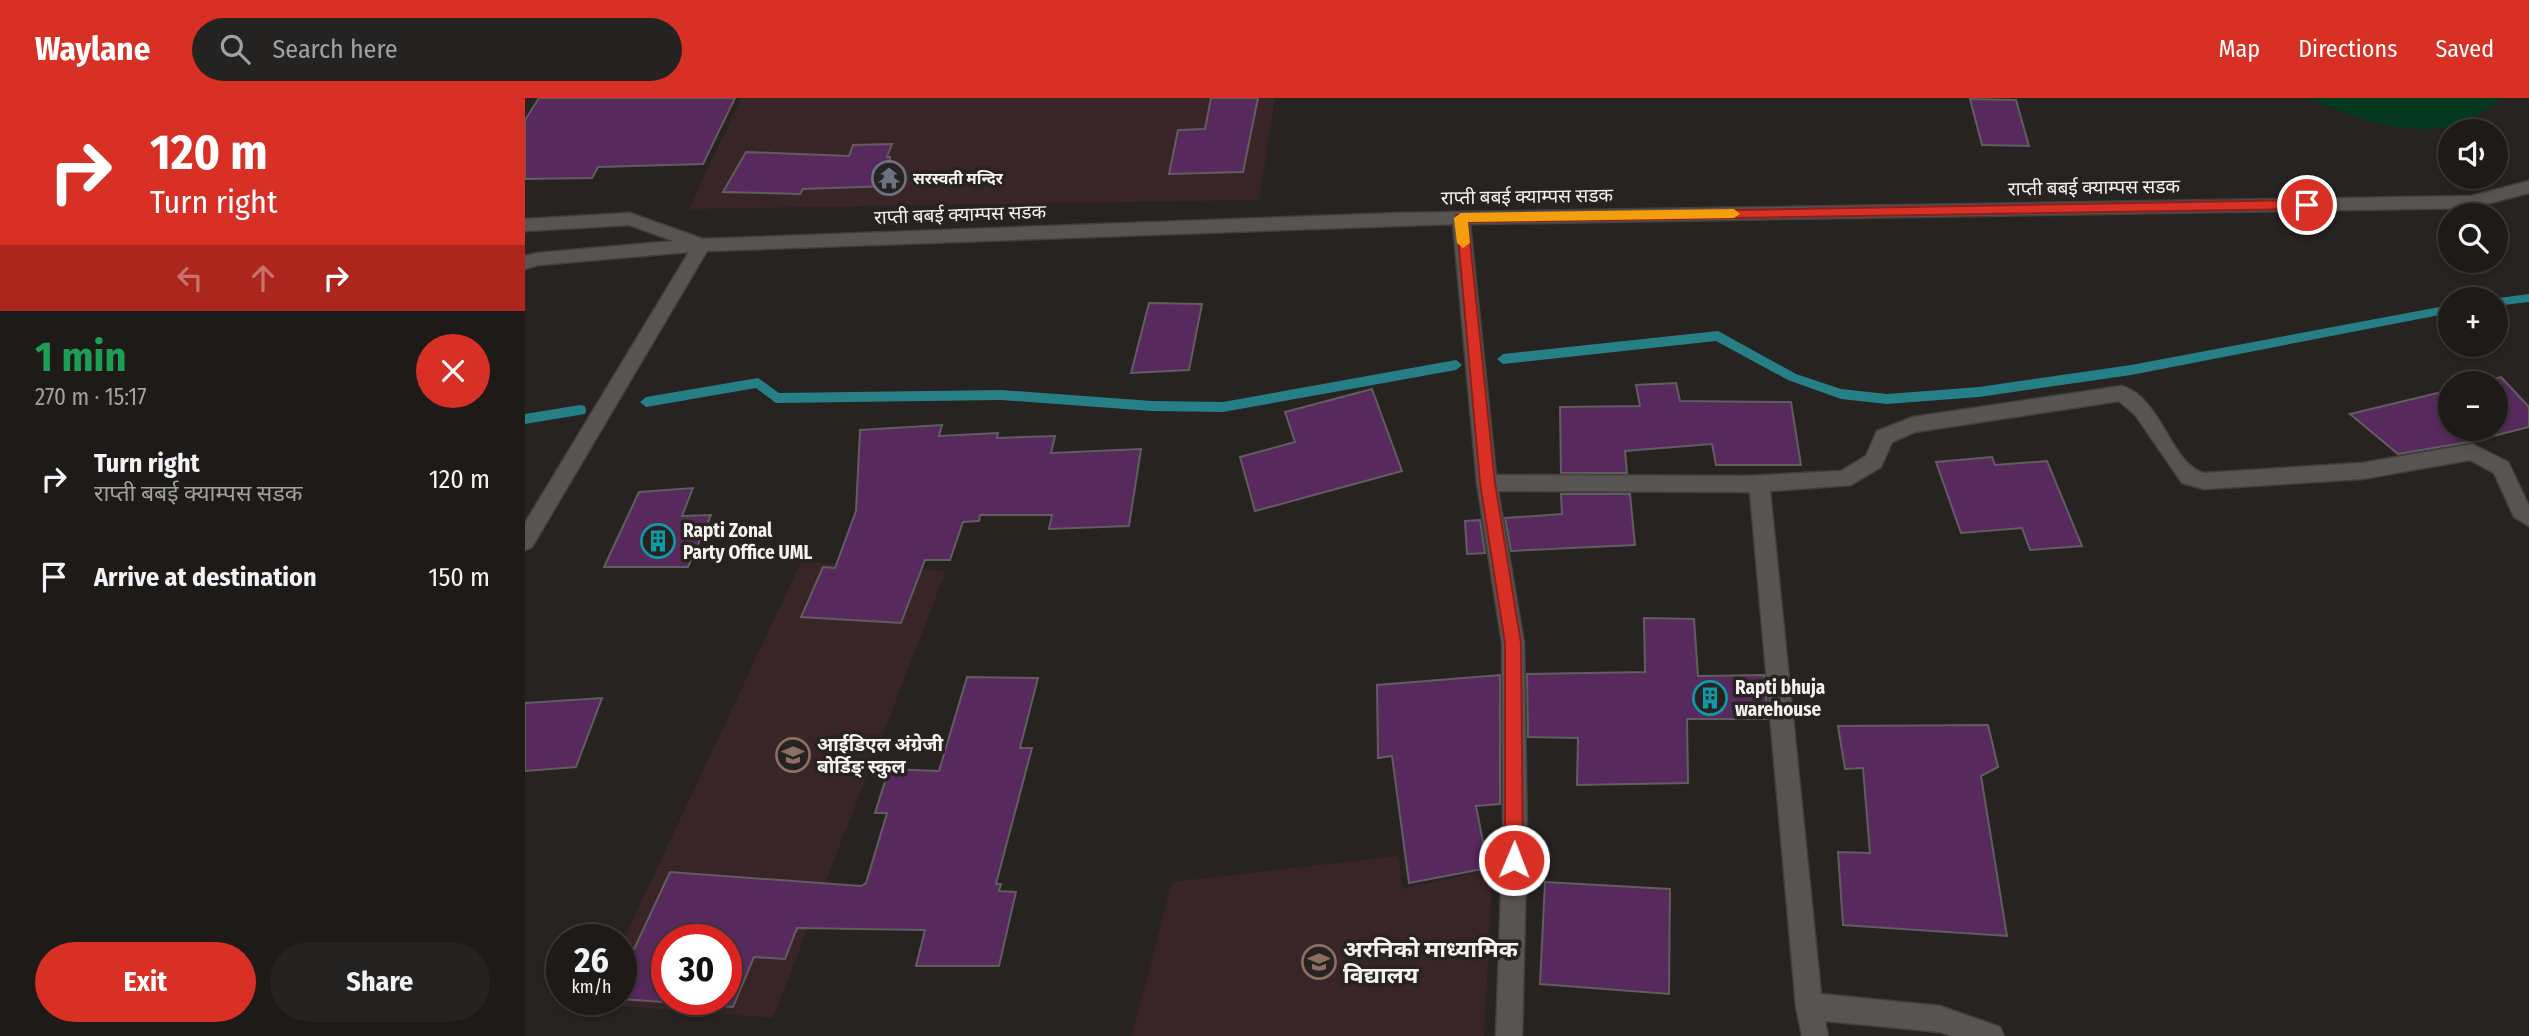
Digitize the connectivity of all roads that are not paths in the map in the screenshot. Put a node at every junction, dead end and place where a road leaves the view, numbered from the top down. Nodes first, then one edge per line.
1 (2529, 187) edge
2 (1461, 218) junction
3 (525, 225) edge
4 (702, 245) junction
5 (525, 263) edge
6 (1487, 483) junction
7 (1759, 484) junction
8 (2529, 517) edge
9 (525, 541) edge
10 (1809, 1006) junction
11 (1509, 1036) edge
12 (1815, 1036) edge
13 (1991, 1036) edge

1 - 2 street, राप्ती बबई क्याम्पस सडक
2 - 4 street, राप्ती बबई क्याम्पस सडक
2 - 6 street
3 - 4 street
4 - 5 street, राप्ती बबई क्याम्पस सडक
4 - 9 street
6 - 7 street
6 - 11 street
7 - 8 street
7 - 10 street
10 - 12 street
10 - 13 street

